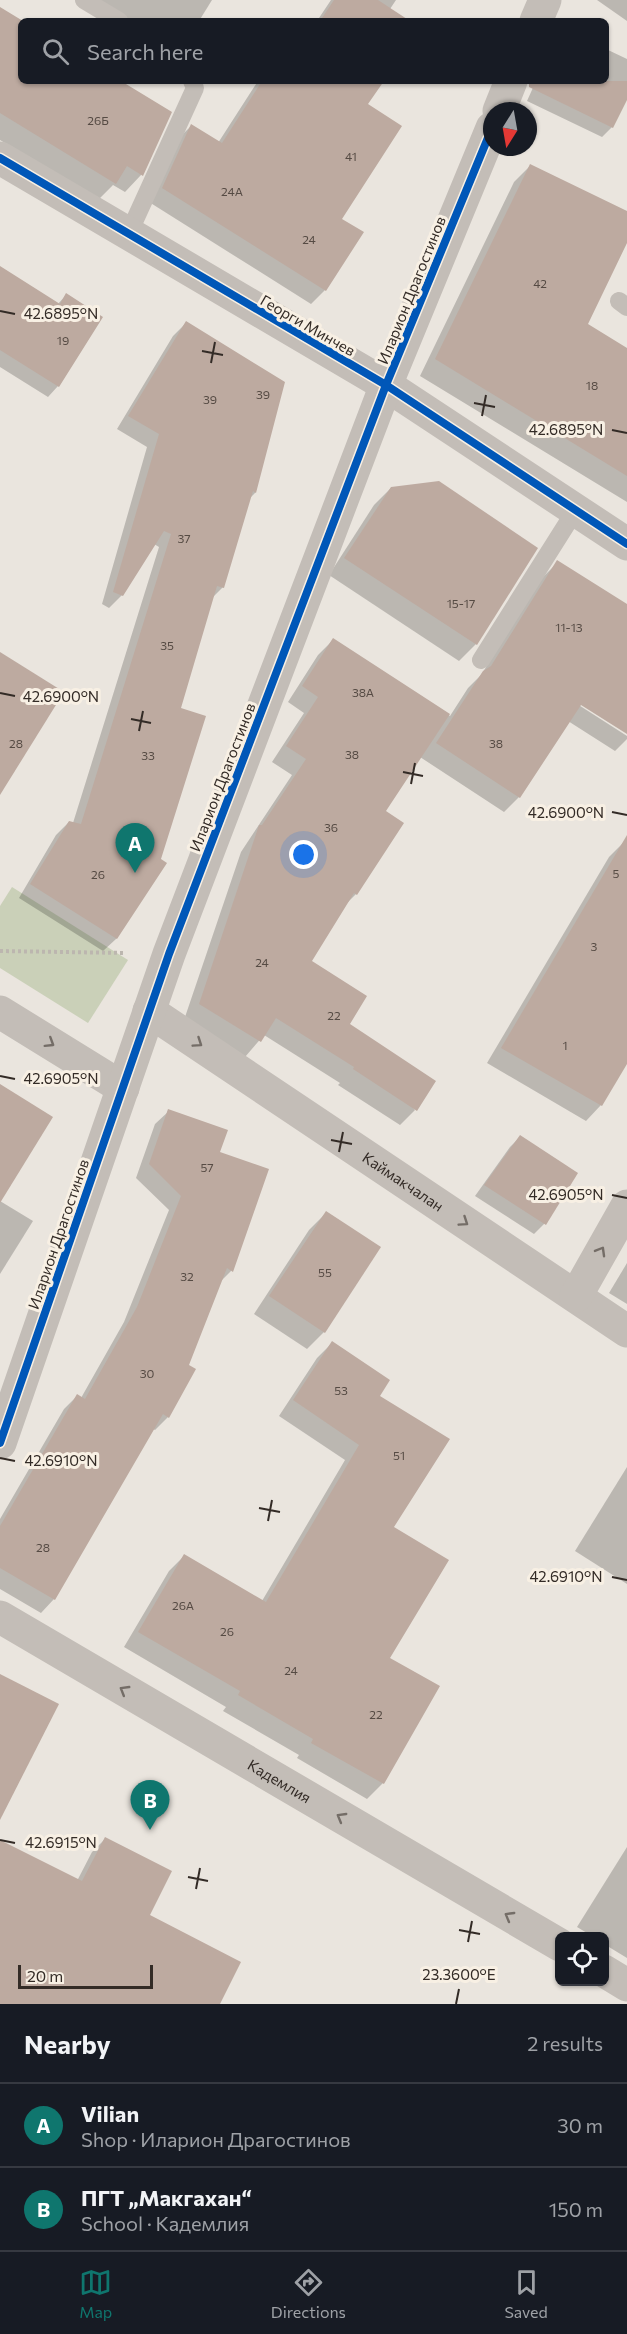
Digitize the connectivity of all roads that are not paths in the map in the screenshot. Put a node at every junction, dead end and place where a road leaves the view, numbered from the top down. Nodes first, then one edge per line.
1 (84, 0) edge
2 (545, 0) edge
3 (114, 18) edge
4 (537, 18) edge
5 (193, 84) edge
6 (511, 84) edge
7 (503, 102) edge
8 (483, 150) edge
9 (0, 158) edge
10 (128, 235) junction
11 (386, 386) junction
12 (575, 511) junction
13 (627, 544) edge
14 (481, 660) dead end
15 (149, 1011) junction
16 (0, 1012) edge
17 (123, 1088) junction
18 (627, 1206) edge
19 (576, 1296) junction
20 (627, 1331) edge
21 (0, 1443) edge
22 (0, 1617) edge
23 (555, 1942) edge
24 (609, 1974) edge
25 (627, 1985) edge

1 - 3 lane
2 - 4 street
5 - 10 lane
6 - 7 street
8 - 11 street, Иларион Драгостинов
9 - 10 street, Георги Минчев
10 - 11 street, Георги Минчев
11 - 12 street, Георги Минчев
11 - 15 street, Иларион Драгостинов
12 - 13 street, Георги Минчев
12 - 14 lane
15 - 17 street, Иларион Драгостинов
15 -> 19 street, Каймакчалан
16 -> 17 street
17 - 21 street, Иларион Драгостинов
19 -> 18 street
19 - 20 street, Каймакчалан
23 -> 22 street, Кадемлия
24 - 25 street

